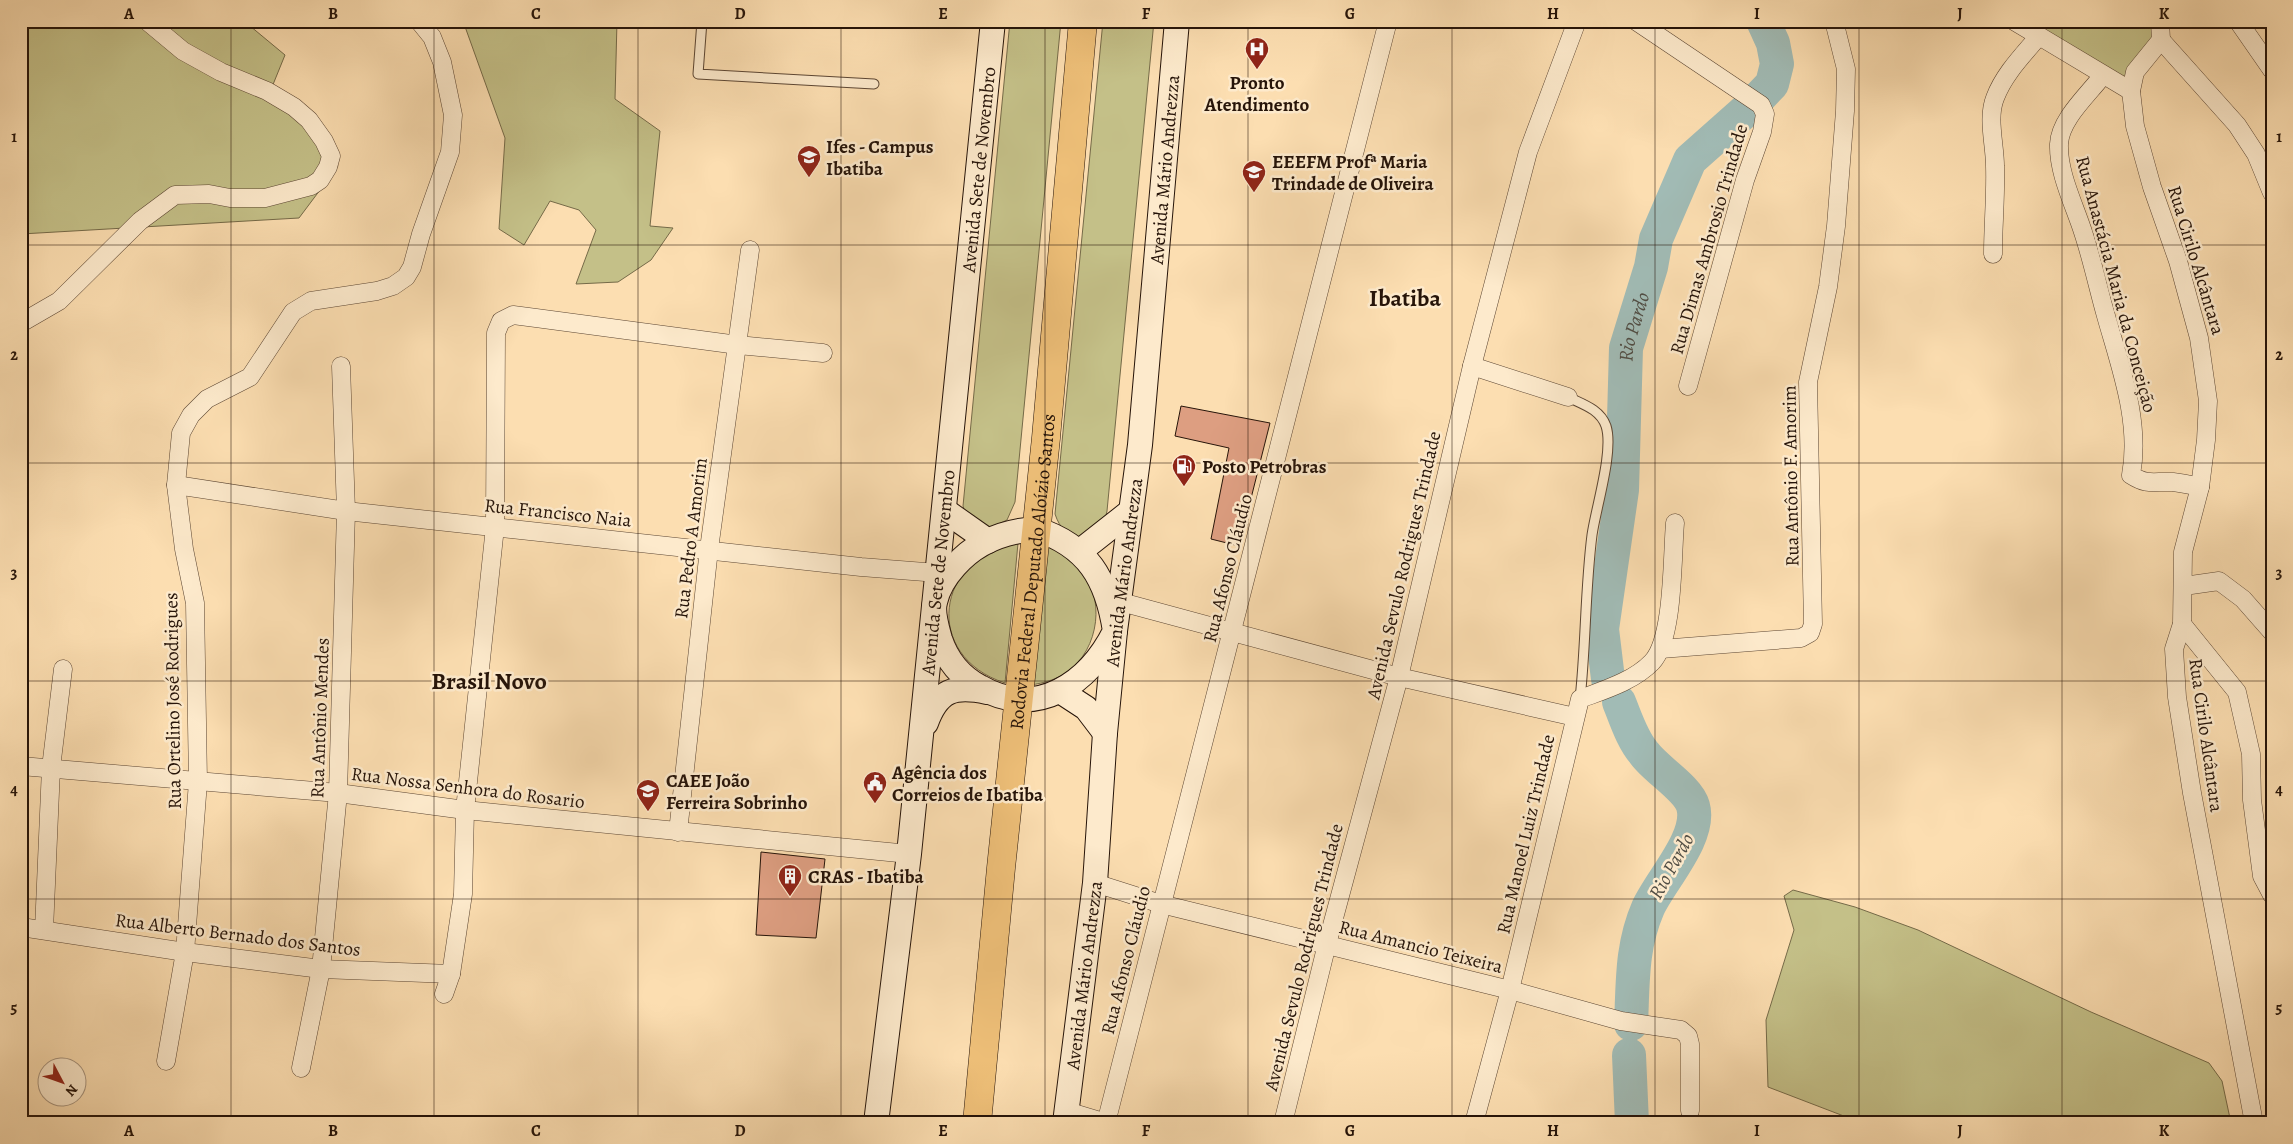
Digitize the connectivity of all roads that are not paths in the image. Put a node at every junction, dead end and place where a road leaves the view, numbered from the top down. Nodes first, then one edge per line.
1 (147, 21) edge
2 (419, 21) edge
3 (702, 21) edge
4 (993, 21) edge
5 (1082, 21) edge
6 (1177, 21) edge
7 (1576, 21) edge
8 (1636, 21) edge
9 (1834, 21) edge
10 (2014, 21) edge
11 (2160, 21) edge
12 (2238, 21) edge
13 (1388, 22) edge
14 (2039, 36) junction
15 (2161, 40) junction
16 (2272, 70) edge
17 (2104, 75) junction
18 (874, 84) dead end
19 (2131, 91) junction
20 (2272, 193) edge
21 (750, 250) dead end
22 (1993, 254) dead end
23 (21, 323) edge
24 (738, 346) junction
25 (823, 353) dead end
26 (341, 366) dead end
27 (1472, 366) junction
28 (1688, 386) dead end
29 (1568, 397) joint
30 (176, 485) junction
31 (2200, 487) junction
32 (944, 510) junction
33 (346, 511) junction
34 (1131, 511) junction
35 (1674, 522) dead end
36 (495, 527) junction
37 (1036, 529) junction
38 (988, 541) junction
39 (709, 550) junction
40 (1079, 552) junction
41 (938, 573) junction
42 (2184, 586) junction
43 (1121, 602) junction
44 (934, 604) junction
45 (2182, 624) junction
46 (1116, 631) junction
47 (1233, 632) junction
48 (2272, 632) edge
49 (1661, 649) junction
50 (63, 669) dead end
51 (1399, 677) junction
52 (1060, 691) junction
53 (989, 692) junction
54 (1594, 694) junction
55 (1020, 699) junction
56 (1575, 718) junction
57 (1105, 733) junction
58 (921, 736) junction
59 (21, 766) edge
60 (51, 768) junction
61 (198, 782) junction
62 (338, 793) junction
63 (465, 810) junction
64 (678, 832) junction
65 (909, 854) junction
66 (1095, 883) junction
67 (2272, 895) edge
68 (1161, 904) junction
69 (21, 927) edge
70 (44, 930) junction
71 (1327, 944) junction
72 (185, 952) junction
73 (321, 969) junction
74 (451, 974) junction
75 (1510, 990) junction
76 (444, 994) dead end
77 (166, 1061) dead end
78 (301, 1068) dead end
79 (1690, 1111) dead end
80 (1066, 1117) edge
81 (876, 1123) edge
82 (977, 1123) edge
83 (1106, 1123) edge
84 (1283, 1123) edge
85 (1474, 1123) edge
86 (2254, 1123) edge

1 - 23 street
2 - 30 street, Rua Ortelino José Rodrigues
3 - 18 lane
4 - 32 street, Avenida Sete de Novembro
5 - 37 highway, Rodovia Federal Deputado Aloízio Santos
6 - 34 street, Avenida Mário Andrezza
7 - 27 street, Avenida Sevulo Rodrigues Trindade
8 - 28 street, Rua Dimas Ambrosio Trindade
9 - 49 street, Rua Antônio F. Amorim
10 - 14 street
11 - 15 street
12 - 16 street
13 - 47 street, Rua Afonso Cláudio
14 - 17 street
14 - 22 street
15 - 19 street, Rua Cirilo Alcântara
15 - 20 street
17 - 19 street
17 - 31 street, Rua Anastácia Maria da Conceição
19 - 31 street, Rua Cirilo Alcântara
21 - 24 street, Rua Pedro A Amorim
24 - 25 street
24 - 36 street
24 - 39 street, Rua Pedro A Amorim
26 - 33 street, Rua Antônio Mendes
27 - 29 street
27 - 51 street, Avenida Sevulo Rodrigues Trindade
29 - 54 lane
30 - 33 street, Rua Francisco Naia
30 - 61 street, Rua Ortelino José Rodrigues
31 - 42 street, Rua Cirilo Alcântara
32 - 38 street
32 - 41 street, Avenida Sete de Novembro
33 - 36 street, Rua Francisco Naia
33 - 62 street, Rua Antônio Mendes
34 - 40 street
34 - 43 street, Avenida Mário Andrezza
35 - 49 street
36 - 39 street, Rua Francisco Naia
36 - 63 street
37 - 38 street
37 - 40 street
37 - 55 highway, Rodovia Federal Deputado Aloízio Santos
38 - 44 street
39 - 41 street, Rua Francisco Naia
39 - 64 street, Rua Pedro A Amorim
40 - 46 street
41 - 44 street, Avenida Sete de Novembro
42 - 45 street, Rua Cirilo Alcântara
42 - 48 street
43 - 46 street, Avenida Mário Andrezza
43 - 47 street
44 - 53 street
44 - 58 street, Avenida Sete de Novembro
45 - 67 street
45 - 86 street, Rua Cirilo Alcântara
46 - 52 street
46 - 57 street, Avenida Mário Andrezza
47 - 51 street
47 - 68 street, Rua Afonso Cláudio
49 - 54 street
50 - 60 street
51 - 56 street
51 - 71 street, Avenida Sevulo Rodrigues Trindade
52 - 55 street
52 - 57 street
53 - 55 street
53 - 58 street
54 - 56 street, Rua Manoel Luiz Trindade
55 - 82 highway, Rodovia Federal Deputado Aloízio Santos
56 - 75 street, Rua Manoel Luiz Trindade
57 - 66 street, Avenida Mário Andrezza
58 - 65 street, Avenida Sete de Novembro
59 - 60 street, Rua Nossa Senhora do Rosario
60 - 61 street, Rua Nossa Senhora do Rosario
60 - 70 street
61 - 62 street, Rua Nossa Senhora do Rosario
61 - 72 street, Rua Ortelino José Rodrigues
62 - 63 street, Rua Nossa Senhora do Rosario
62 - 73 street, Rua Antônio Mendes
63 - 64 street, Rua Nossa Senhora do Rosario
63 - 74 street
64 - 65 street, Rua Nossa Senhora do Rosario
65 - 81 street, Avenida Sete de Novembro
66 - 68 street, Rua Amancio Teixeira
66 - 80 street, Avenida Mário Andrezza
68 - 71 street, Rua Amancio Teixeira
68 - 83 street, Rua Afonso Cláudio
69 - 70 street, Rua Alberto Bernado dos Santos
70 - 72 street, Rua Alberto Bernado dos Santos
71 - 75 street, Rua Amancio Teixeira
71 - 84 street, Avenida Sevulo Rodrigues Trindade
72 - 73 street, Rua Alberto Bernado dos Santos
72 - 77 street, Rua Ortelino José Rodrigues
73 - 74 street, Rua Alberto Bernado dos Santos
73 - 78 street, Rua Antônio Mendes
74 - 76 street
75 - 79 street, Rua Amancio Teixeira
75 - 85 street, Rua Manoel Luiz Trindade
80 - 83 street

